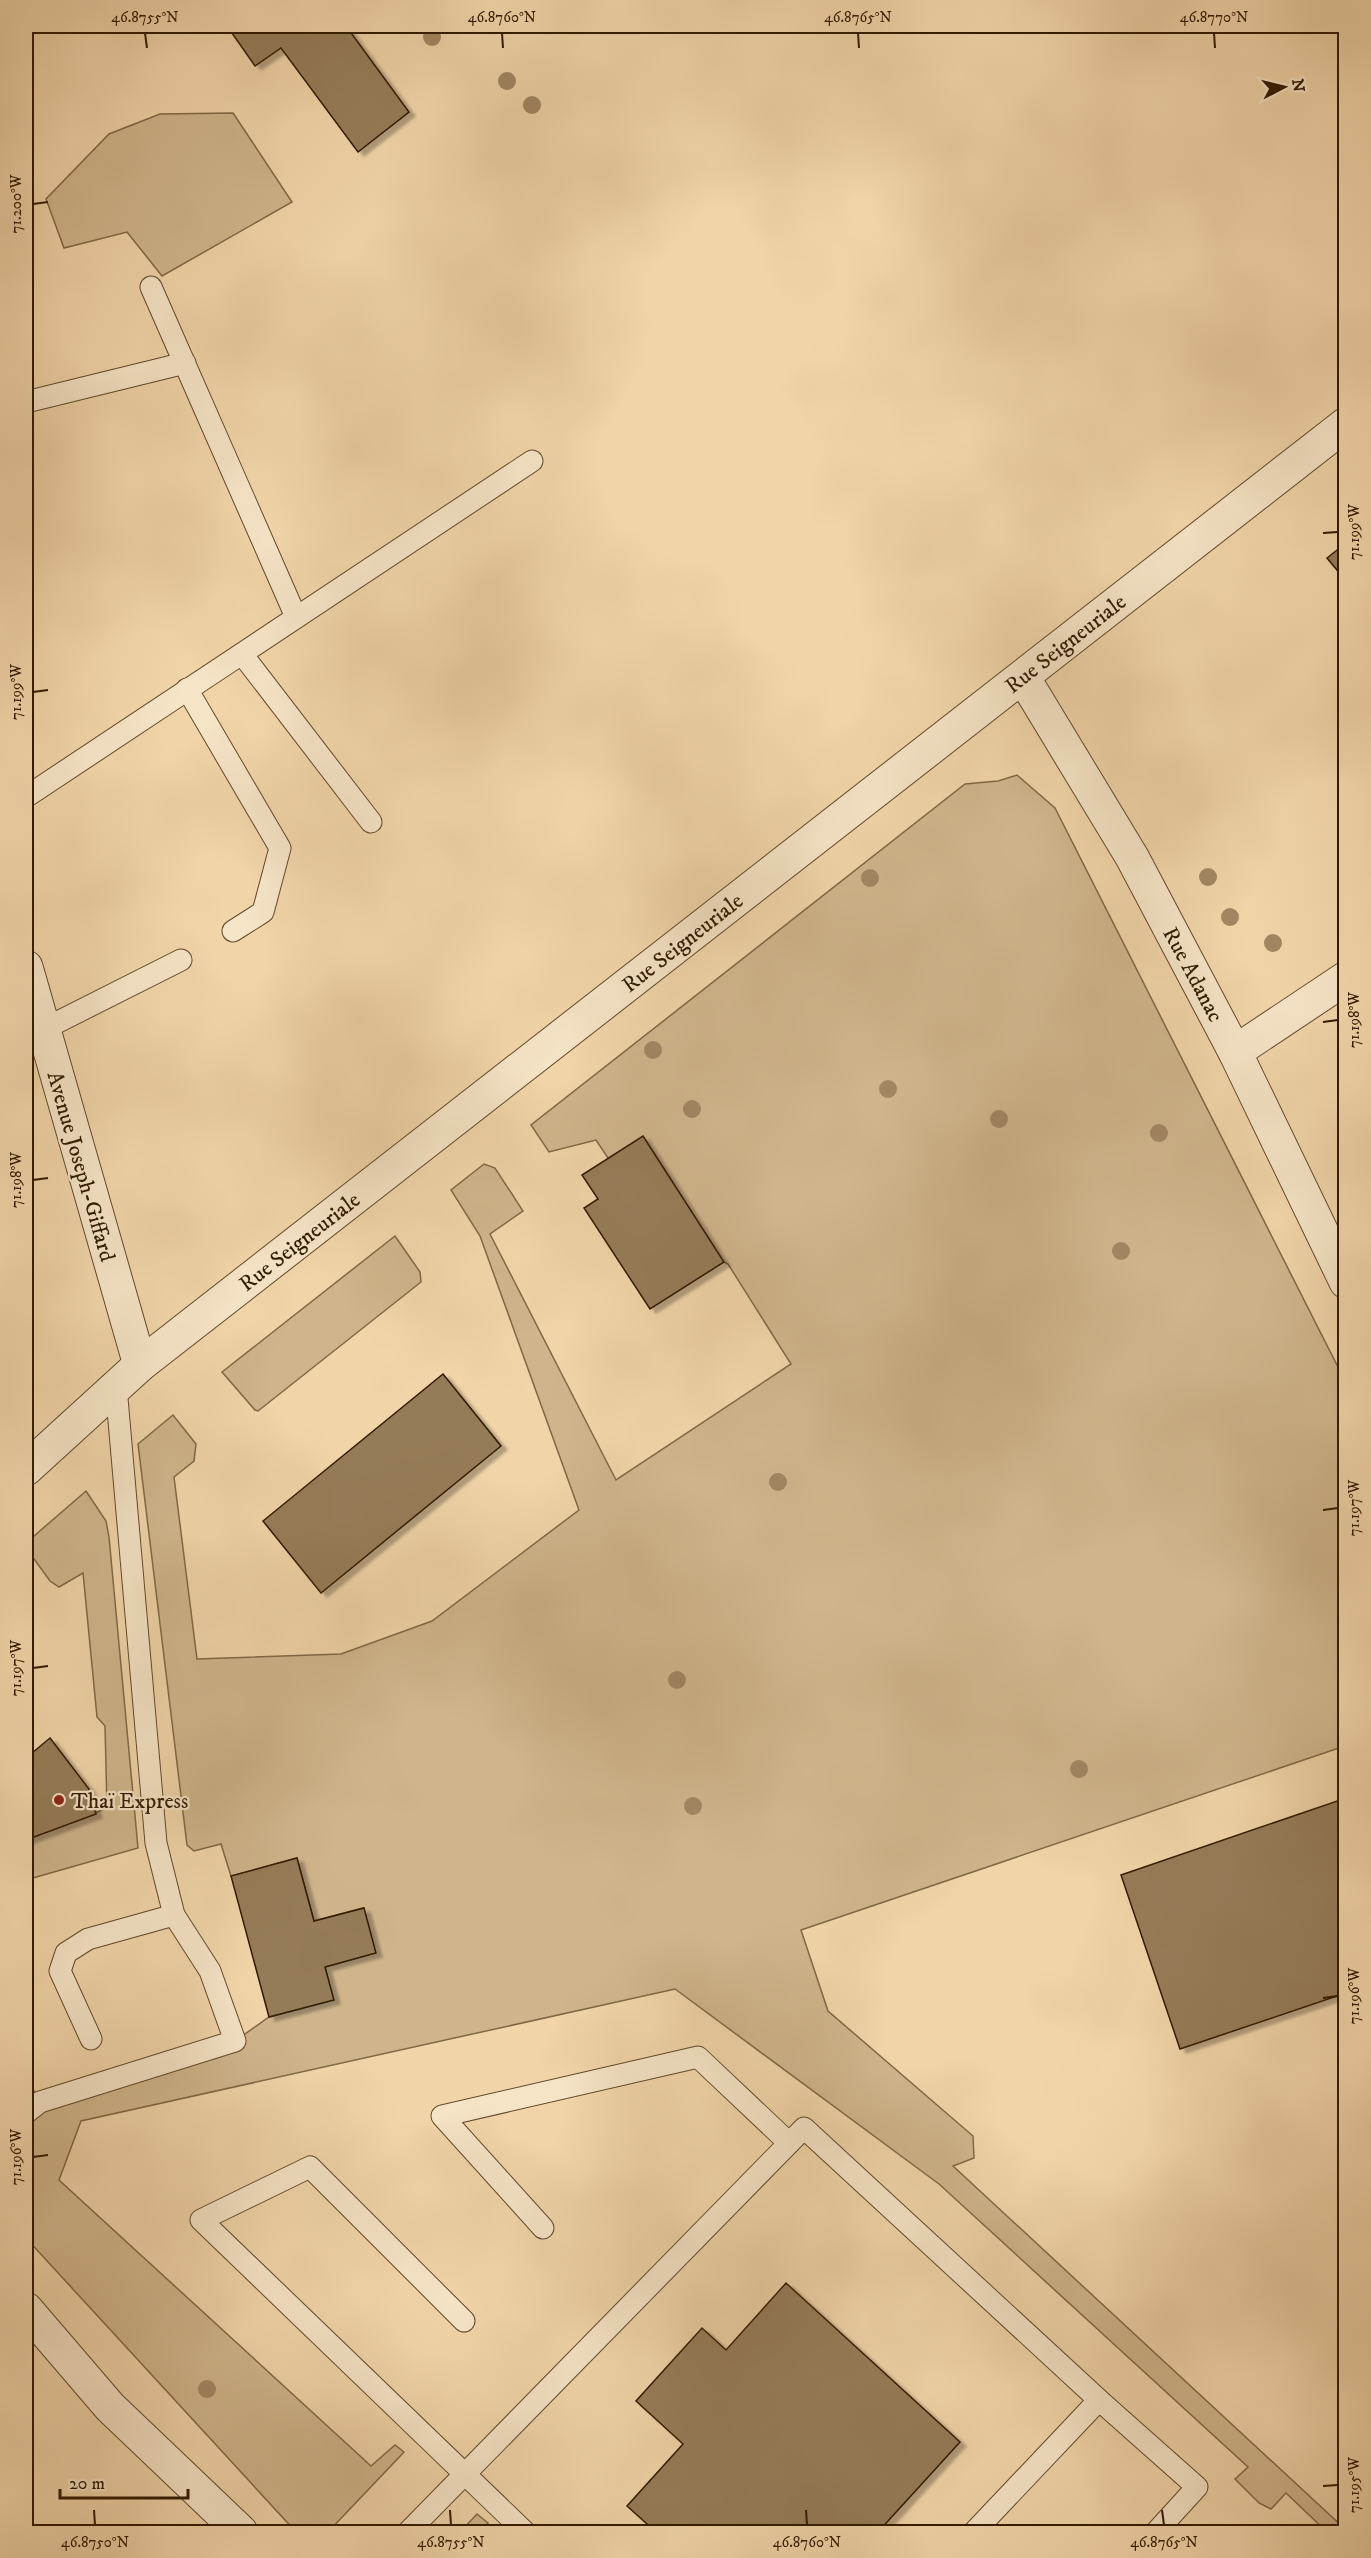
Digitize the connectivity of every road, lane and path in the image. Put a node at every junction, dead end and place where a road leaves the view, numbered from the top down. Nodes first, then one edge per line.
1 (151, 287) dead end
2 (184, 363) junction
3 (26, 402) edge
4 (1346, 424) edge
5 (532, 461) dead end
6 (296, 617) junction
7 (242, 654) junction
8 (1023, 677) junction
9 (187, 689) junction
10 (26, 797) edge
11 (370, 822) dead end
12 (233, 931) dead end
13 (181, 960) dead end
14 (26, 967) edge
15 (1346, 978) edge
16 (42, 1029) junction
17 (1236, 1052) junction
18 (1346, 1282) edge
19 (140, 1365) junction
20 (116, 1387) junction
21 (26, 1469) edge
22 (174, 1915) junction
23 (91, 2039) dead end
24 (26, 2113) edge
25 (789, 2143) junction
26 (543, 2228) dead end
27 (26, 2309) edge
28 (464, 2321) dead end
29 (1099, 2400) junction
30 (464, 2474) junction
31 (241, 2532) edge
32 (408, 2532) edge
33 (525, 2532) edge
34 (974, 2532) edge
35 (1156, 2532) edge

1 - 2 lane
2 - 3 lane
2 - 6 lane
4 - 8 street, Rue Seigneuriale
5 - 6 lane
6 - 7 lane
7 - 9 lane
7 - 11 lane
8 - 17 street, Rue Adanac
8 - 19 street, Rue Seigneuriale
9 - 10 lane
9 - 12 lane
13 - 16 lane
14 - 16 street, Avenue Joseph-Giffard
15 - 17 street
16 - 19 street, Avenue Joseph-Giffard
17 - 18 street, Rue Adanac
19 - 20 street, Rue Seigneuriale
20 - 21 street, Rue Seigneuriale
20 - 22 lane
22 - 23 lane
22 - 24 lane
25 - 26 lane
25 - 29 lane
25 - 30 lane
27 - 31 street
28 - 30 lane
29 - 34 lane
29 - 35 lane
30 - 32 lane
30 - 33 lane

